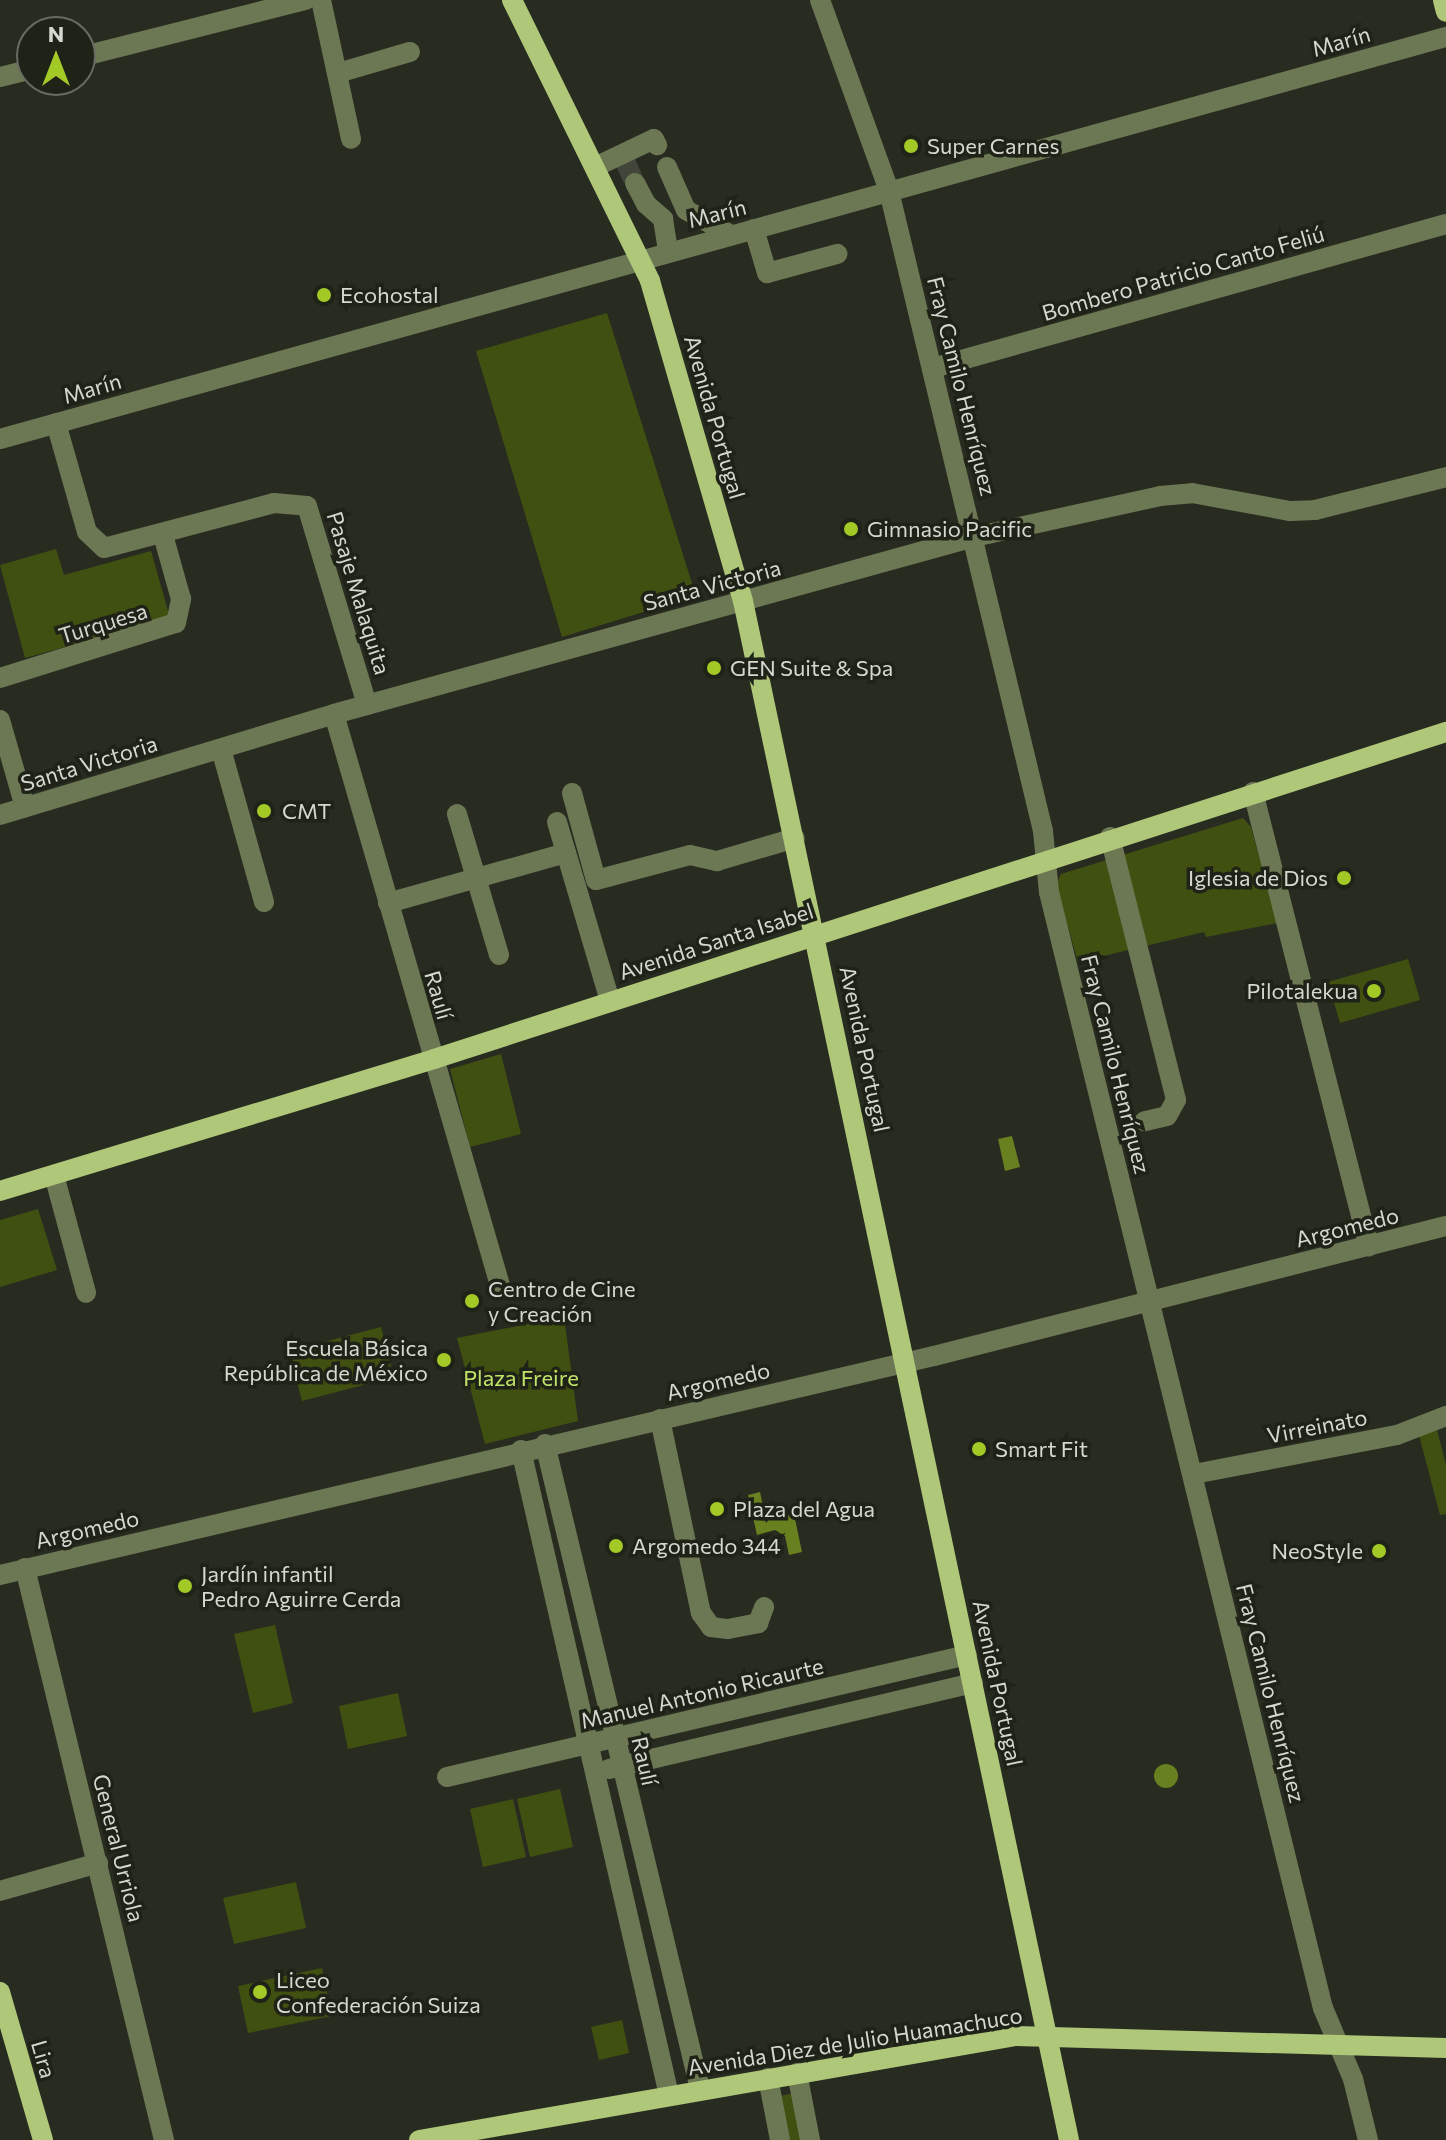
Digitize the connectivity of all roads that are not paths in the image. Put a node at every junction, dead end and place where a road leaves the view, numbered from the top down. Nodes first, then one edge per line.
1 (306, 0) edge
2 (321, 0) edge
3 (512, 0) edge
4 (820, 0) edge
5 (1443, 0) edge
6 (1446, 12) edge
7 (1446, 37) edge
8 (410, 52) dead end
9 (96, 53) edge
10 (338, 73) junction
11 (351, 139) dead end
12 (657, 145) dead end
13 (595, 167) junction
14 (667, 167) dead end
15 (635, 183) tunnel mouth
16 (889, 191) junction
17 (646, 204) junction
18 (686, 210) junction
19 (663, 219) junction
20 (1446, 224) edge
21 (624, 226) junction
22 (754, 229) junction
23 (731, 235) junction
24 (668, 250) junction
25 (837, 254) dead end
26 (641, 258) junction
27 (933, 368) junction
28 (56, 423) junction
29 (0, 439) edge
30 (1446, 477) edge
31 (163, 535) junction
32 (974, 537) junction
33 (743, 601) junction
34 (0, 678) edge
35 (367, 705) junction
36 (334, 714) junction
37 (0, 720) edge
38 (1446, 732) edge
39 (221, 749) junction
40 (1253, 792) junction
41 (572, 793) dead end
42 (25, 807) junction
43 (457, 814) dead end
44 (0, 815) edge
45 (557, 822) dead end
46 (1110, 837) junction
47 (795, 838) junction
48 (566, 853) junction
49 (1046, 858) junction
50 (476, 879) junction
51 (264, 902) dead end
52 (388, 903) junction
53 (816, 933) junction
54 (499, 955) dead end
55 (610, 1001) junction
56 (434, 1059) junction
57 (1145, 1121) dead end
58 (54, 1175) junction
59 (0, 1191) edge
60 (1446, 1226) edge
61 (1369, 1246) junction
62 (501, 1289) dead end
63 (86, 1293) dead end
64 (1150, 1302) junction
65 (906, 1363) junction
66 (1446, 1416) edge
67 (660, 1419) junction
68 (545, 1444) junction
69 (521, 1450) junction
70 (1194, 1474) junction
71 (25, 1568) junction
72 (0, 1575) edge
73 (764, 1607) dead end
74 (967, 1655) junction
75 (973, 1683) junction
76 (823, 1691) junction
77 (712, 1716) junction
78 (830, 1719) junction
79 (615, 1738) junction
80 (587, 1744) junction
81 (718, 1744) junction
82 (621, 1766) junction
83 (593, 1772) junction
84 (447, 1777) dead end
85 (98, 1863) junction
86 (0, 1891) edge
87 (0, 1992) edge
88 (1047, 2036) junction
89 (1338, 2048) junction
90 (1446, 2048) edge
91 (797, 2073) junction
92 (768, 2078) junction
93 (700, 2089) junction
94 (669, 2095) junction
95 (43, 2140) edge
96 (164, 2140) edge
97 (419, 2140) edge
98 (780, 2140) edge
99 (810, 2140) edge
100 (1069, 2140) edge
101 (1368, 2140) edge

1 - 9 street
2 - 10 street
3 - 13 main road, Avenida Portugal
4 - 16 street, Fray Camilo Henríquez
5 - 6 main road
7 - 16 street, Marín
8 - 10 street
10 - 11 street
12 - 13 street
13 - 21 main road, Avenida Portugal
14 - 18 street
15 - 17 street
16 - 22 street, Marín
16 - 27 street, Fray Camilo Henríquez
17 - 19 street
17 - 21 street
18 - 19 street
18 - 23 street
19 - 24 street
20 - 27 street, Bombero Patricio Canto Feliú
21 - 26 main road, Avenida Portugal
22 - 23 street, Marín
22 - 25 street
23 - 24 street, Marín
24 - 26 street, Marín
26 - 28 street, Marín
26 - 33 main road, Avenida Portugal
27 - 32 street, Fray Camilo Henríquez
28 - 29 street, Marín
28 - 31 street, Pasaje Malaquita
30 - 32 street, Santa Victoria
31 - 34 street, Turquesa
31 - 35 street, Pasaje Malaquita
32 - 33 street, Santa Victoria
32 - 49 street, Fray Camilo Henríquez
33 - 35 street, Santa Victoria
33 - 47 main road, Avenida Portugal
35 - 36 street, Santa Victoria
36 - 39 street, Santa Victoria
36 - 52 street, Raulí
37 - 42 street
38 - 40 main road, Avenida Santa Isabel
39 - 42 street, Santa Victoria
39 - 51 street
40 - 46 main road, Avenida Santa Isabel
40 - 61 street
41 - 47 street
42 - 44 street, Santa Victoria
43 - 50 street
45 - 48 street
46 - 49 main road, Avenida Santa Isabel
46 - 57 street
47 - 53 main road, Avenida Portugal
48 - 50 street
48 - 55 street
49 - 53 main road, Avenida Santa Isabel
49 - 64 street, Fray Camilo Henríquez
50 - 52 street
50 - 54 street
52 - 56 street, Raulí
53 - 55 main road, Avenida Santa Isabel
53 - 65 main road, Avenida Portugal
55 - 56 main road, Avenida Santa Isabel
56 - 58 main road, Avenida Santa Isabel
56 - 62 street, Raulí
58 - 59 main road, Avenida Santa Isabel
58 - 63 street
60 - 61 street, Argomedo
61 - 64 street, Argomedo
64 - 65 street, Argomedo
64 - 70 street, Fray Camilo Henríquez
65 - 67 street, Argomedo
65 - 74 main road, Avenida Portugal
66 - 70 street, Virreinato
67 - 68 street, Argomedo
67 - 73 street
68 - 69 street, Argomedo
68 - 79 street, Raulí
69 - 71 street, Argomedo
69 - 80 street
70 - 89 street, Fray Camilo Henríquez
71 - 72 street, Argomedo
71 - 85 street, General Urriola
74 - 75 main road, Avenida Portugal
74 - 76 street, Manuel Antonio Ricaurte
75 - 78 street
75 - 88 main road, Avenida Portugal
76 - 77 street, Manuel Antonio Ricaurte
76 - 78 street
77 - 79 street, Manuel Antonio Ricaurte
77 - 81 street
78 - 81 street
79 - 80 street, Manuel Antonio Ricaurte
79 - 82 street, Raulí
80 - 83 street
80 - 84 street, Manuel Antonio Ricaurte
81 - 82 street
82 - 83 street
82 - 93 street, Raulí
83 - 94 street
85 - 86 street
85 - 96 street, General Urriola
87 - 95 main road, Lira
88 - 89 main road, Avenida Diez de Julio Huamachuco
88 - 91 main road, Avenida Diez de Julio Huamachuco
88 - 100 main road, Avenida Portugal
89 - 90 main road, Avenida Diez de Julio Huamachuco
89 - 101 street, Fray Camilo Henríquez
91 - 92 main road, Avenida Diez de Julio Huamachuco
91 - 99 street
92 - 93 main road, Avenida Diez de Julio Huamachuco
92 - 98 street
93 - 94 main road, Avenida Diez de Julio Huamachuco
94 - 97 main road, Avenida Diez de Julio Huamachuco

